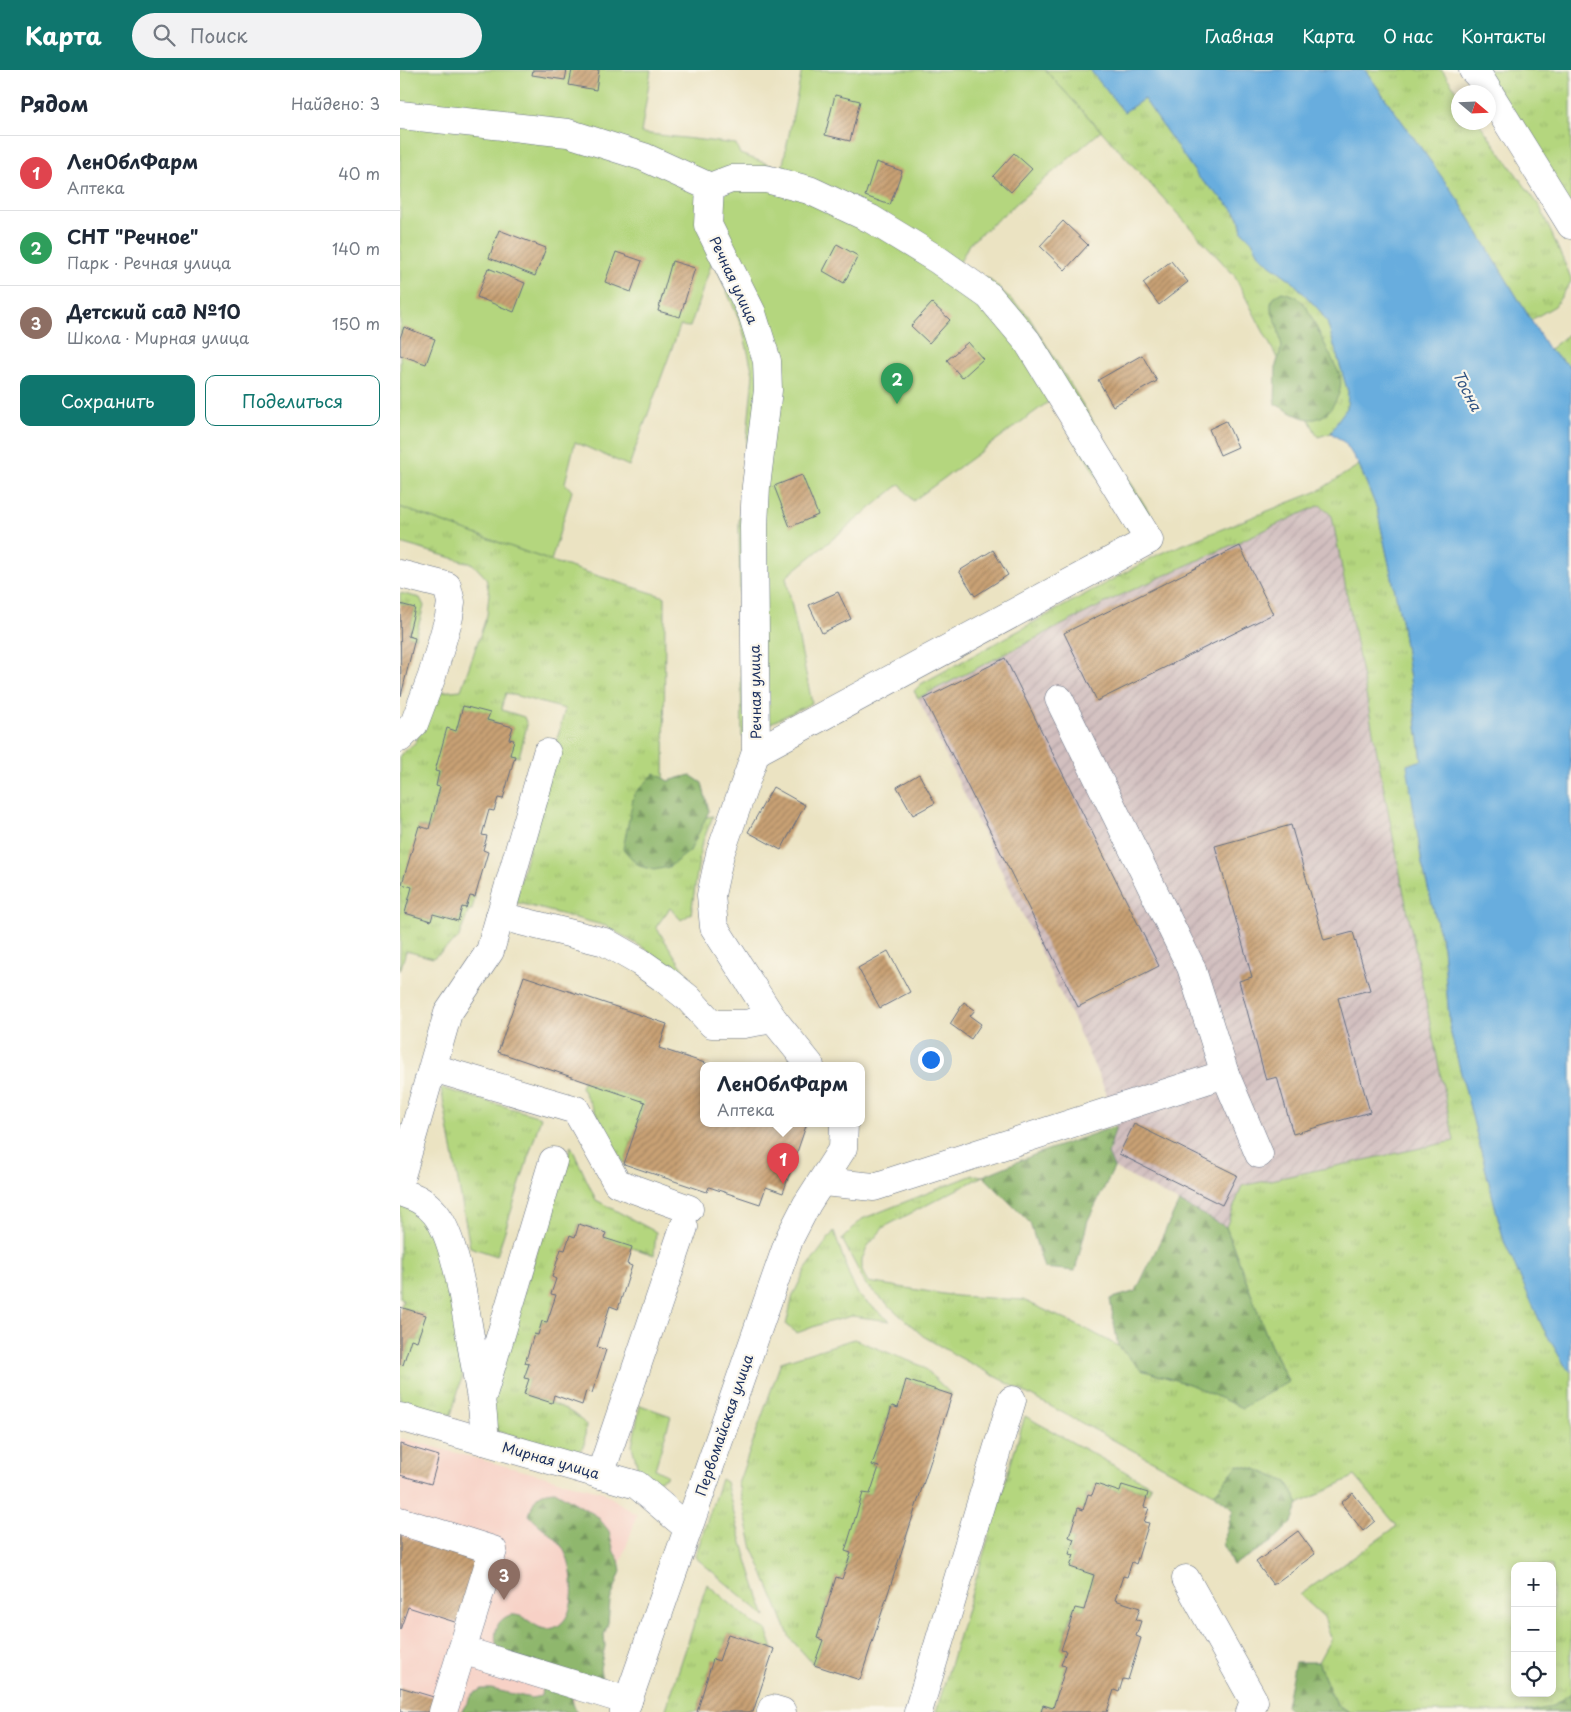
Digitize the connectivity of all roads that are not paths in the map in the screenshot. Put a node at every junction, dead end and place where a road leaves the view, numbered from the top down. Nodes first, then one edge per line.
1 (1473, 70) edge
2 (400, 115) edge
3 (710, 187) junction
4 (1571, 225) edge
5 (400, 574) edge
6 (1059, 698) dead end
7 (400, 738) edge
8 (756, 752) junction
9 (547, 753) dead end
10 (500, 916) junction
11 (773, 1019) junction
12 (808, 1062) edge
13 (433, 1068) junction
14 (1226, 1074) junction
15 (844, 1135) edge
16 (1259, 1154) dead end
17 (553, 1161) dead end
18 (400, 1180) edge
19 (823, 1182) junction
20 (400, 1192) edge
21 (481, 1400) junction
22 (1012, 1400) dead end
23 (400, 1417) edge
24 (484, 1441) junction
25 (600, 1475) junction
26 (400, 1521) edge
27 (688, 1528) junction
28 (1186, 1579) dead end
29 (462, 1650) junction
30 (626, 1706) edge
31 (443, 1712) edge
32 (771, 1712) edge
33 (782, 1712) edge
34 (918, 1712) edge
35 (1250, 1712) edge

1 - 4 street
2 - 3 street
3 - 8 street, Речная улица
3 - 8 street
5 - 7 street
6 - 14 street
8 - 11 street, Речная улица
9 - 10 street
10 - 11 street
10 - 13 street
11 - 12 street, Речная улица
13 - 18 street
13 - 25 street
14 - 16 street
14 - 19 street
15 - 19 street, Первомайская улица
17 - 21 street
19 - 27 street, Первомайская улица
20 - 21 street
21 - 24 street
22 - 34 street
23 - 24 street, Мирная улица
24 - 25 street, Мирная улица
25 - 27 street, Мирная улица
26 - 29 street
27 - 30 street, Первомайская улица
28 - 35 street
29 - 30 street
29 - 31 street
32 - 33 street

